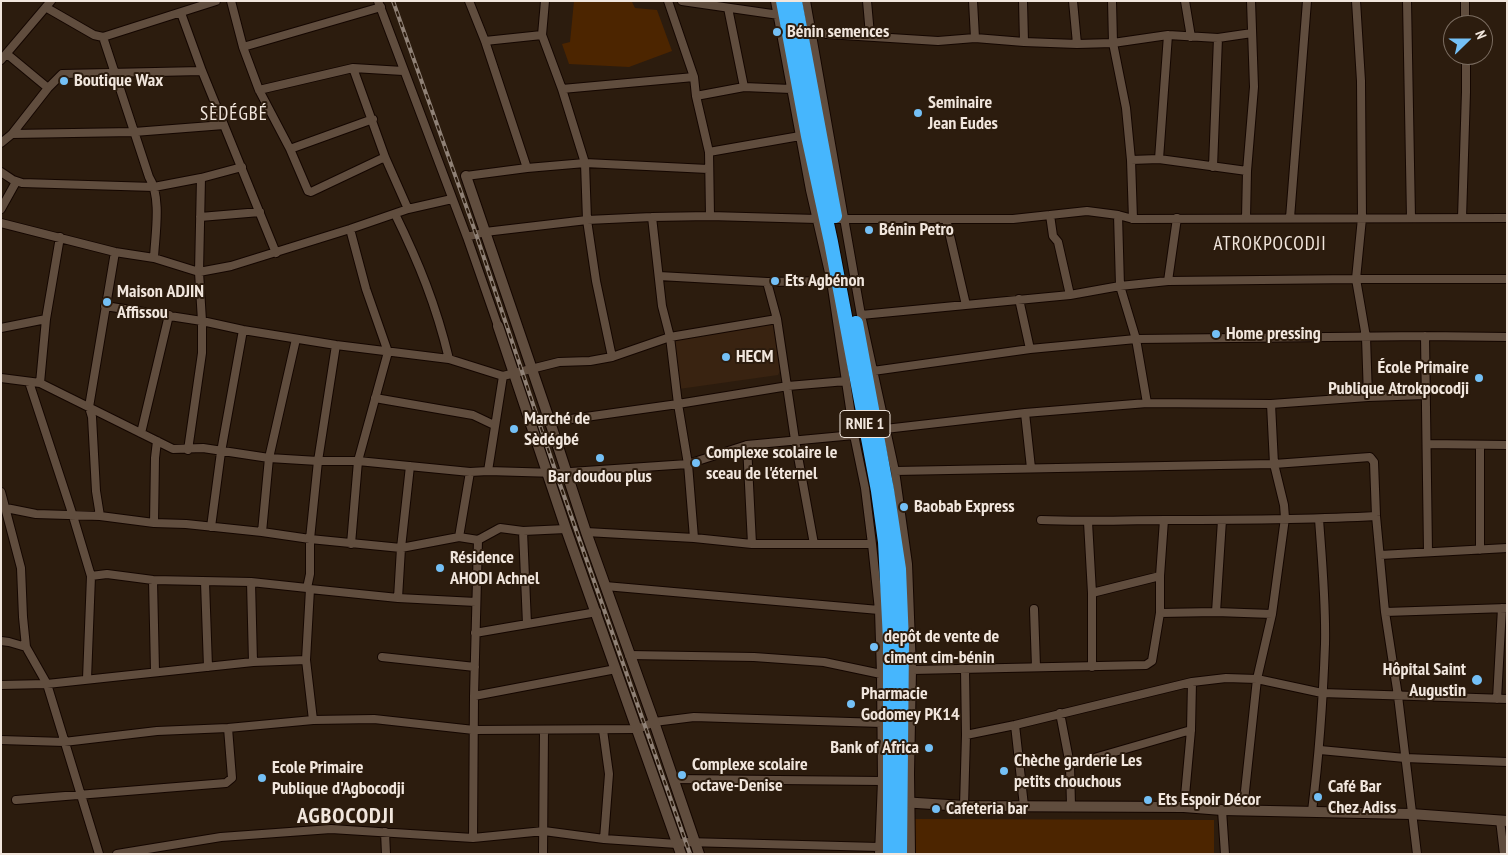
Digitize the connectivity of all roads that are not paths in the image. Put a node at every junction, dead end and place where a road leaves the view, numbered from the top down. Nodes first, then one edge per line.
1 (216, 1) edge
2 (231, 1) edge
3 (469, 1) edge
4 (545, 1) edge
5 (668, 1) edge
6 (682, 1) edge
7 (775, 1) edge
8 (783, 1) edge
9 (794, 1) edge
10 (806, 1) edge
11 (866, 1) edge
12 (973, 1) edge
13 (1022, 1) edge
14 (1073, 1) edge
15 (1112, 1) edge
16 (1185, 1) edge
17 (1250, 1) edge
18 (1307, 1) edge
19 (1356, 1) edge
20 (1407, 1) edge
21 (1465, 1) edge
22 (379, 4) edge
23 (49, 5) edge
24 (728, 8) junction
25 (181, 12) junction
26 (1465, 15) edge
27 (779, 16) junction
28 (1252, 32) junction
29 (811, 33) junction
30 (542, 35) junction
31 (870, 35) junction
32 (1168, 35) junction
33 (103, 37) junction
34 (1191, 37) junction
35 (975, 38) junction
36 (1218, 38) junction
37 (485, 41) junction
38 (1024, 42) junction
39 (1113, 43) junction
40 (1077, 44) junction
41 (242, 47) junction
42 (4, 57) edge
43 (1466, 65) edge
44 (354, 68) junction
45 (202, 71) junction
46 (403, 71) junction
47 (114, 73) junction
48 (694, 77) junction
49 (744, 87) junction
50 (48, 88) junction
51 (562, 89) junction
52 (791, 89) junction
53 (259, 90) junction
54 (696, 96) junction
55 (373, 119) junction
56 (224, 125) junction
57 (134, 132) junction
58 (12, 134) junction
59 (800, 136) junction
60 (1, 143) edge
61 (290, 149) junction
62 (709, 152) junction
63 (385, 157) junction
64 (1159, 159) junction
65 (1131, 160) junction
66 (585, 164) junction
67 (242, 167) junction
68 (1213, 167) junction
69 (527, 168) junction
70 (708, 168) junction
71 (1247, 171) junction
72 (1, 172) edge
73 (466, 176) joint
74 (201, 178) junction
75 (16, 182) junction
76 (154, 186) junction
77 (452, 199) junction
78 (408, 209) junction
79 (1, 210) edge
80 (260, 212) junction
81 (395, 214) junction
82 (1118, 215) junction
83 (710, 216) junction
84 (1050, 216) junction
85 (200, 217) junction
86 (652, 217) junction
87 (946, 218) junction
88 (1132, 218) junction
89 (1177, 218) junction
90 (1246, 218) junction
91 (1290, 218) junction
92 (1362, 218) junction
93 (1411, 218) junction
94 (1462, 218) junction
95 (1507, 218) edge
96 (831, 219) junction
97 (587, 220) junction
98 (1, 223) edge
99 (350, 229) junction
100 (485, 232) junction
101 (60, 237) junction
102 (467, 237) junction
103 (115, 252) junction
104 (276, 253) junction
105 (154, 258) junction
106 (200, 272) junction
107 (659, 276) junction
108 (1356, 279) junction
109 (1507, 279) edge
110 (830, 281) junction
111 (1168, 281) junction
112 (767, 282) junction
113 (1120, 286) junction
114 (1070, 295) junction
115 (1019, 299) junction
116 (966, 305) junction
117 (105, 306) junction
118 (169, 315) junction
119 (861, 315) junction
120 (46, 318) junction
121 (777, 320) junction
122 (202, 321) junction
123 (498, 326) joint
124 (1, 328) edge
125 (243, 330) junction
126 (1425, 336) junction
127 (670, 337) junction
128 (1366, 337) junction
129 (1507, 337) edge
130 (296, 339) junction
131 (1136, 340) junction
132 (336, 345) junction
133 (1030, 350) junction
134 (388, 352) junction
135 (612, 357) junction
136 (449, 358) junction
137 (532, 369) junction
138 (873, 371) junction
139 (514, 373) junction
140 (503, 376) junction
141 (1, 378) edge
142 (846, 381) junction
143 (29, 382) junction
144 (40, 383) junction
145 (788, 386) junction
146 (1426, 395) junction
147 (1368, 396) junction
148 (375, 398) junction
149 (678, 404) junction
150 (1147, 404) junction
151 (1271, 404) junction
152 (89, 407) junction
153 (1025, 413) junction
154 (550, 422) junction
155 (494, 425) junction
156 (885, 429) junction
157 (141, 433) junction
158 (854, 435) junction
159 (795, 440) junction
160 (157, 441) junction
161 (1427, 444) junction
162 (747, 445) junction
163 (1507, 445) edge
164 (1480, 446) junction
165 (188, 450) junction
166 (221, 452) junction
167 (269, 458) junction
168 (318, 461) junction
169 (358, 461) junction
170 (688, 464) junction
171 (1274, 464) junction
172 (410, 466) junction
173 (1031, 468) junction
174 (488, 470) junction
175 (895, 471) junction
176 (470, 472) junction
177 (548, 472) junction
178 (566, 472) junction
179 (1, 492) edge
180 (4, 507) edge
181 (73, 516) junction
182 (100, 516) junction
183 (1376, 516) junction
184 (1285, 518) junction
185 (1319, 519) junction
186 (1040, 520) dead end
187 (1164, 520) junction
188 (1222, 520) junction
189 (1088, 522) junction
190 (154, 523) junction
191 (211, 527) junction
192 (566, 529) junction
193 (524, 531) junction
194 (262, 532) junction
195 (586, 532) junction
196 (459, 537) junction
197 (694, 538) junction
198 (310, 539) junction
199 (478, 540) junction
200 (351, 544) junction
201 (752, 544) junction
202 (814, 544) junction
203 (872, 544) junction
204 (401, 548) junction
205 (1507, 548) edge
206 (1480, 550) junction
207 (1428, 552) junction
208 (1380, 555) junction
209 (91, 576) junction
210 (1160, 576) junction
211 (153, 580) junction
212 (204, 582) junction
213 (251, 582) junction
214 (605, 586) junction
215 (308, 589) junction
216 (1092, 593) junction
217 (398, 598) junction
218 (476, 602) junction
219 (1504, 608) edge
220 (1034, 609) dead end
221 (879, 610) junction
222 (597, 612) junction
223 (1216, 612) junction
224 (1385, 612) junction
225 (1160, 613) junction
226 (1272, 614) junction
227 (527, 624) junction
228 (475, 633) junction
229 (1, 641) edge
230 (26, 647) junction
231 (629, 655) junction
232 (382, 657) dead end
233 (306, 660) junction
234 (253, 662) junction
235 (1036, 666) junction
236 (208, 667) junction
237 (475, 667) junction
238 (1092, 667) junction
239 (616, 669) junction
240 (965, 669) junction
241 (912, 670) junction
242 (155, 671) junction
243 (880, 674) junction
244 (87, 679) junction
245 (1257, 679) junction
246 (1192, 682) junction
247 (47, 684) junction
248 (1, 686) edge
249 (1322, 693) junction
250 (474, 696) junction
251 (1398, 696) junction
252 (1497, 699) junction
253 (1507, 699) edge
254 (1060, 714) junction
255 (313, 720) junction
256 (654, 722) junction
257 (881, 723) junction
258 (1015, 725) junction
259 (228, 728) junction
260 (474, 730) junction
261 (544, 730) junction
262 (604, 730) junction
263 (638, 730) junction
264 (1190, 730) junction
265 (966, 735) junction
266 (1, 740) edge
267 (64, 742) junction
268 (1320, 750) junction
269 (1405, 758) junction
270 (1507, 762) edge
271 (1070, 765) junction
272 (673, 779) junction
273 (882, 781) junction
274 (81, 795) junction
275 (16, 800) dead end
276 (905, 803) junction
277 (964, 806) junction
278 (1024, 806) junction
279 (1072, 806) junction
280 (1184, 807) junction
281 (1222, 810) junction
282 (1243, 810) junction
283 (1312, 811) junction
284 (1411, 814) junction
285 (1504, 821) edge
286 (544, 831) junction
287 (385, 832) junction
288 (473, 838) junction
289 (604, 839) junction
290 (696, 842) junction
291 (679, 849) edge
292 (883, 852) edge
293 (99, 854) edge
294 (117, 854) edge
295 (386, 854) edge
296 (544, 854) edge
297 (699, 854) edge
298 (900, 854) edge
299 (911, 854) edge
300 (1224, 854) edge
301 (1417, 854) edge
302 (1504, 854) edge

1 - 25 street
2 - 41 street
3 - 37 street
4 - 30 street
5 - 48 street
6 - 24 street
7 - 27 street
8 - 96 highway, RNIE 1
9 - 96 highway, RNIE 1
10 - 29 street
11 - 31 street
12 - 35 street
13 - 38 street
14 - 40 street
15 - 39 street
16 - 34 street
17 - 28 street
18 - 91 street
19 - 92 street
20 - 93 street
21 - 26 street
22 - 41 street
22 - 46 street
23 - 33 street
23 - 42 street
24 - 27 street
24 - 49 street
25 - 33 street
25 - 45 street
27 - 52 street
28 - 36 street
28 - 71 street
29 - 31 street
29 - 96 street
30 - 37 street
30 - 51 street
31 - 35 street
32 - 34 street
32 - 39 street
32 - 64 street
33 - 47 street
34 - 36 street
35 - 38 street
36 - 68 street
37 - 69 street
38 - 40 street
39 - 40 street
39 - 65 street
41 - 53 street
42 - 50 street
43 - 94 street
44 - 46 street
44 - 53 street
44 - 55 street
45 - 47 street
45 - 56 street
46 - 77 street
47 - 50 street
47 - 57 street
48 - 51 street
48 - 54 street
49 - 52 street
49 - 54 street
50 - 58 street
51 - 66 street
52 - 59 street
53 - 61 street
54 - 62 street
55 - 61 street
55 - 63 street
56 - 57 street
56 - 67 street
57 - 58 street
57 - 76 street
58 - 60 street
59 - 62 street
59 - 96 street
61 - 63 street
62 - 70 street
63 - 78 street
64 - 65 street
64 - 68 street
65 - 88 street
66 - 69 street
66 - 70 street
66 - 97 street
67 - 74 street
67 - 80 street
68 - 71 street
69 - 73 street
70 - 83 street
71 - 90 street
72 - 75 street
73 - 100 main road
74 - 76 street
74 - 85 street
75 - 76 street
75 - 79 street
76 - 105 street
77 - 78 street
77 - 102 street
78 - 81 street
80 - 85 street
80 - 104 street
81 - 99 street
81 - 136 street
82 - 84 street
82 - 88 street
82 - 113 street
83 - 86 street
83 - 96 street
84 - 87 street
84 - 114 street
85 - 106 street
86 - 97 street
86 - 107 street
87 - 96 street
87 - 116 street
88 - 89 street
89 - 90 street
89 - 111 street
90 - 91 street
91 - 92 street
92 - 93 street
92 - 108 street
93 - 94 street
94 - 95 street
96 - 110 street
96 - 119 street
96 - 276 highway, RNIE 1
96 - 292 highway, RNIE 1
97 - 100 street
97 - 135 street
98 - 101 street
99 - 104 street
99 - 134 street
100 - 102 street
100 - 137 main road
101 - 103 street
101 - 120 street
102 - 123 street
103 - 105 street
103 - 117 street
104 - 106 street
105 - 106 street
106 - 122 street
107 - 112 street
107 - 127 street
108 - 109 street
108 - 111 street
108 - 128 street
110 - 112 street
110 - 142 street
111 - 113 street
112 - 121 street
113 - 114 street
113 - 131 street
114 - 115 street
115 - 116 street
115 - 133 street
116 - 119 street
117 - 118 street
117 - 152 street
118 - 122 street
118 - 157 street
119 - 138 street
120 - 124 street
120 - 144 street
121 - 127 street
121 - 145 street
122 - 125 street
122 - 165 street
123 - 139 main road
125 - 130 street
125 - 166 street
126 - 128 street
126 - 129 street
126 - 146 street
127 - 135 street
127 - 149 street
128 - 131 street
128 - 147 street
130 - 132 street
130 - 167 street
131 - 133 street
131 - 150 street
132 - 134 street
132 - 168 street
133 - 138 street
134 - 136 street
134 - 148 street
135 - 137 street
136 - 140 street
137 - 139 street
137 - 154 main road
138 - 156 street
139 - 140 street
139 - 177 main road
140 - 155 street
141 - 143 street
142 - 145 street
142 - 158 street
143 - 144 street
143 - 181 street
144 - 152 street
145 - 149 street
145 - 159 street
146 - 147 street
146 - 161 street
147 - 151 street
148 - 155 street
148 - 169 street
149 - 154 street
149 - 170 street
150 - 151 street
150 - 153 street
151 - 171 street
152 - 157 street
152 - 182 street
153 - 156 street
153 - 173 street
154 - 178 main road
155 - 174 street
156 - 175 street
157 - 160 street
158 - 159 street
158 - 203 street
159 - 162 street
159 - 202 street
160 - 165 street
160 - 190 street
161 - 164 street
161 - 207 street
162 - 170 street
162 - 201 street
163 - 164 street
164 - 206 street
165 - 166 street
166 - 167 street
166 - 191 street
167 - 168 street
167 - 194 street
168 - 169 street
168 - 198 street
169 - 172 street
169 - 200 street
170 - 178 street
170 - 197 street
171 - 173 street
171 - 183 street
171 - 184 street
172 - 176 street
172 - 204 street
173 - 175 street
174 - 176 street
174 - 177 street
175 - 241 street
176 - 196 street
177 - 178 street
177 - 192 main road
178 - 195 main road
179 - 180 street
180 - 181 street
180 - 230 street
181 - 182 street
181 - 209 street
182 - 190 street
183 - 185 street
183 - 208 street
184 - 185 street
184 - 188 street
184 - 226 street
185 - 249 street
186 - 189 street
187 - 188 street
187 - 189 street
187 - 210 street
188 - 223 street
189 - 216 street
190 - 191 street
191 - 194 street
192 - 193 street
192 - 222 main road
193 - 199 street
193 - 227 street
194 - 198 street
195 - 197 street
195 - 214 main road
196 - 199 street
196 - 204 street
197 - 201 street
198 - 200 street
198 - 215 street
199 - 218 street
200 - 204 street
201 - 202 street
202 - 203 street
203 - 221 street
204 - 217 street
205 - 206 street
206 - 207 street
207 - 208 street
208 - 224 street
209 - 211 street
209 - 244 street
210 - 216 street
210 - 225 street
211 - 212 street
211 - 242 street
212 - 213 street
212 - 236 street
213 - 215 street
213 - 234 street
214 - 221 street
214 - 231 main road
215 - 217 street
215 - 233 street
216 - 238 street
217 - 218 street
218 - 228 street
219 - 224 street
219 - 252 street
220 - 235 street
221 - 243 street
222 - 227 street
222 - 239 main road
223 - 225 street
223 - 226 street
224 - 251 street
225 - 238 street
226 - 245 street
227 - 228 street
228 - 237 street
229 - 230 street
230 - 247 street
231 - 243 street
231 - 256 main road
232 - 237 street
233 - 234 street
233 - 255 street
234 - 236 street
235 - 238 street
235 - 240 street
236 - 242 street
237 - 250 street
239 - 250 street
239 - 263 main road
240 - 241 street
240 - 265 street
241 - 276 street
242 - 244 street
243 - 257 street
244 - 247 street
245 - 246 street
245 - 249 street
245 - 282 street
246 - 254 street
246 - 264 street
247 - 248 street
247 - 267 street
249 - 251 street
249 - 268 street
250 - 260 street
251 - 252 street
251 - 269 street
252 - 253 street
254 - 258 street
254 - 271 street
255 - 259 street
255 - 260 street
256 - 257 street
256 - 263 street
256 - 272 main road
257 - 273 street
258 - 265 street
258 - 278 street
259 - 267 street
259 - 274 street
260 - 261 street
260 - 288 street
261 - 262 street
261 - 286 street
262 - 263 street
262 - 289 street
263 - 291 main road
264 - 271 street
264 - 280 street
265 - 277 street
266 - 267 street
267 - 274 street
268 - 269 street
268 - 283 street
269 - 270 street
269 - 284 street
271 - 279 street
272 - 273 street
272 - 290 main road
273 - 292 street
274 - 275 street
274 - 293 street
276 - 277 main road
276 - 298 highway, RNIE 1
276 - 299 street
277 - 278 main road
278 - 279 main road
279 - 280 main road
280 - 281 main road
281 - 282 main road
281 - 300 street
282 - 283 main road
283 - 284 main road
284 - 285 main road
284 - 301 street
285 - 302 street
286 - 288 street
286 - 289 street
286 - 296 street
287 - 288 street
287 - 294 street
287 - 295 street
289 - 291 street
290 - 291 street
290 - 292 street
290 - 297 main road

